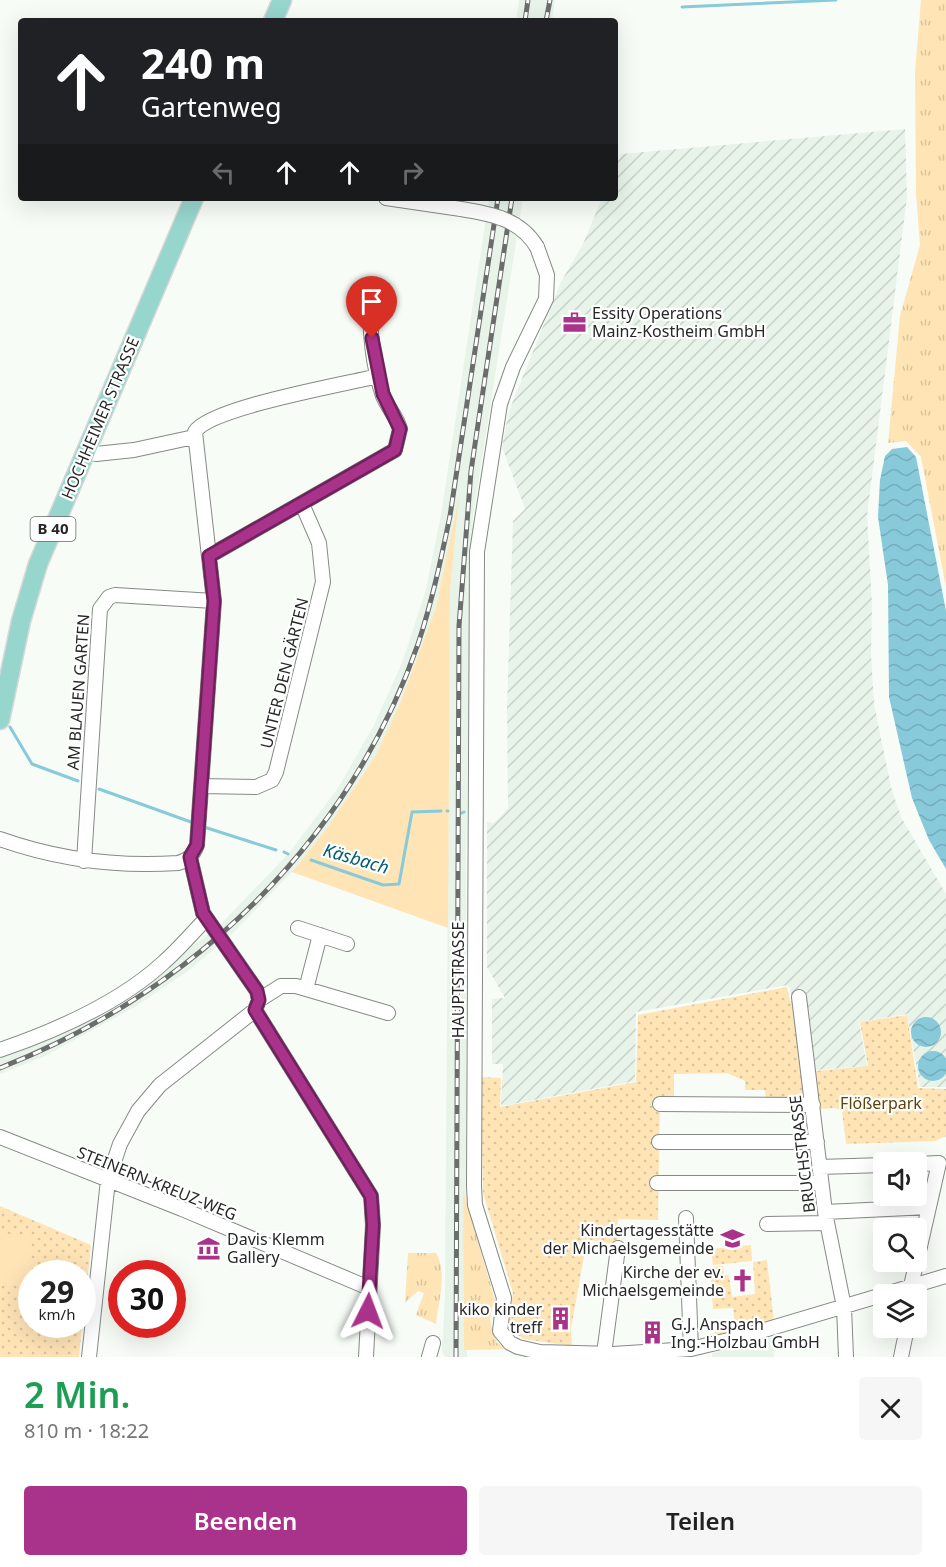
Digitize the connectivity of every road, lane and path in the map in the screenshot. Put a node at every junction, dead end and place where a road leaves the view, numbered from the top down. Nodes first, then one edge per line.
1 (282, 0) edge
2 (274, 18) edge
3 (193, 201) edge
4 (200, 201) edge
5 (406, 201) edge
6 (170, 257) junction
7 (372, 301) dead end
8 (378, 376) junction
9 (194, 437) junction
10 (96, 454) dead end
11 (302, 504) junction
12 (209, 556) junction
13 (214, 601) junction
14 (0, 720) edge
15 (201, 786) junction
16 (0, 839) edge
17 (190, 857) junction
18 (84, 861) junction
19 (206, 919) junction
20 (298, 928) dead end
21 (320, 935) junction
22 (347, 944) dead end
23 (306, 988) junction
24 (799, 998) dead end
25 (257, 1005) junction
26 (388, 1013) dead end
27 (0, 1050) edge
28 (660, 1104) dead end
29 (813, 1105) junction
30 (0, 1137) edge
31 (659, 1142) dead end
32 (817, 1142) junction
33 (927, 1164) edge
34 (873, 1165) edge
35 (819, 1167) junction
36 (108, 1180) junction
37 (657, 1183) dead end
38 (821, 1183) junction
39 (946, 1191) edge
40 (930, 1201) junction
41 (826, 1217) junction
42 (686, 1218) dead end
43 (767, 1224) dead end
44 (618, 1248) dead end
45 (946, 1276) edge
46 (913, 1284) edge
47 (927, 1284) edge
48 (369, 1288) junction
49 (873, 1299) edge
50 (844, 1306) junction
51 (904, 1338) edge
52 (433, 1343) dead end
53 (699, 1351) edge
54 (604, 1354) junction
55 (89, 1357) edge
56 (366, 1357) edge
57 (429, 1357) edge
58 (846, 1357) edge
59 (901, 1357) edge

1 - 2 main road
3 - 6 main road, HOCHHEIMER STRASSE
4 - 6 main road, HOCHHEIMER STRASSE / B 40
5 - 54 street, HAUPTSTRASSE, bridge
6 - 14 main road, HOCHHEIMER STRASSE / B 40
7 - 8 street
8 - 9 street
8 - 11 street
9 - 10 street
9 - 12 street
11 - 12 street
11 - 15 street, UNTER DEN GÄRTEN
12 - 13 street
13 - 15 street
13 - 18 street, AM BLAUEN GARTEN
15 - 17 street
16 - 18 street
17 - 18 street
17 - 19 street
19 - 25 street
19 - 27 street
20 - 21 street
21 - 22 street
21 - 23 street
23 - 25 street
23 - 26 street
24 - 29 street, BRUCHSTRASSE
25 - 36 street
25 - 48 street
28 - 29 street
29 - 32 street, BRUCHSTRASSE
30 - 36 street, STEINERN-KREUZ-WEG
31 - 32 street
32 - 35 street, BRUCHSTRASSE
33 - 40 street
34 - 35 street
35 - 38 street, BRUCHSTRASSE
36 - 48 street, STEINERN-KREUZ-WEG
36 - 55 street
37 - 38 street
38 - 41 street, BRUCHSTRASSE
39 - 40 street
40 - 41 street
40 - 46 street
41 - 43 street
41 - 50 street, BRUCHSTRASSE
42 - 53 street
44 - 54 street
45 - 47 street, HAUPTSTRASSE
48 - 56 street
49 - 50 street, HAUPTSTRASSE
50 - 53 street, HAUPTSTRASSE
50 - 58 street, BRUCHSTRASSE
51 - 59 street
52 - 57 street
53 - 54 street, HAUPTSTRASSE

